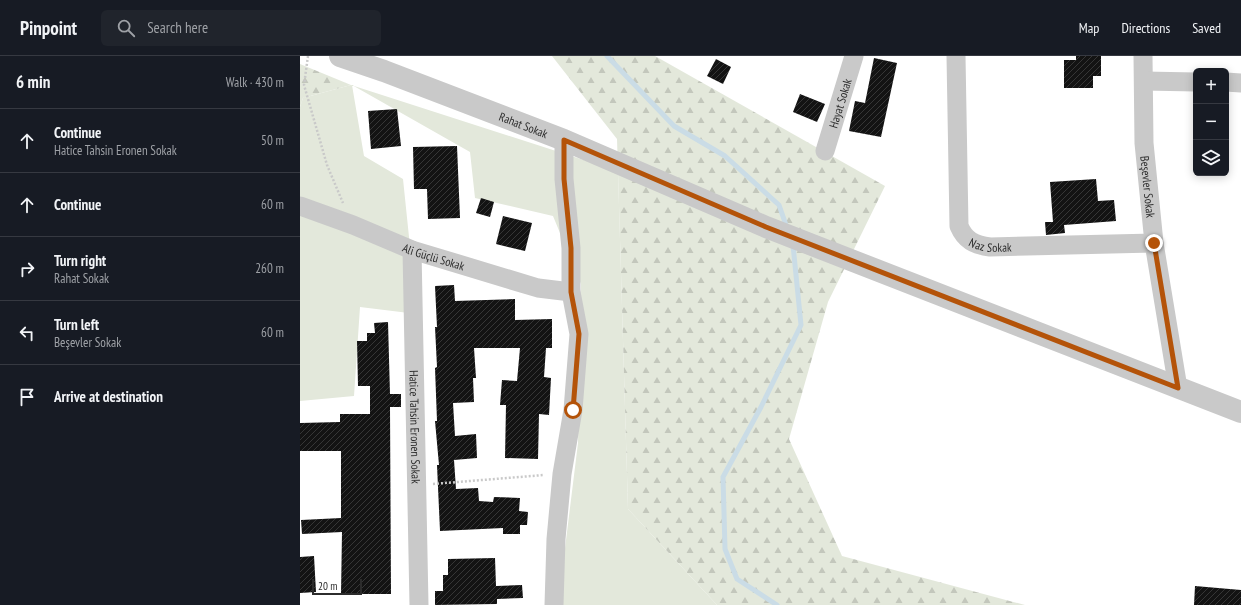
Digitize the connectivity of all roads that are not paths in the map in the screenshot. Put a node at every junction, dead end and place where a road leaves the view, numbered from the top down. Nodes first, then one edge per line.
1 (340, 56) edge
2 (854, 56) edge
3 (956, 56) edge
4 (1143, 56) edge
5 (1144, 81) junction
6 (1193, 82) edge
7 (1229, 82) edge
8 (1241, 82) edge
9 (564, 140) junction
10 (825, 151) dead end
11 (300, 206) edge
12 (1154, 243) junction
13 (412, 250) junction
14 (571, 292) junction
15 (1178, 388) junction
16 (1241, 412) edge
17 (419, 605) edge
18 (554, 605) edge

1 - 9 street, Rahat Sokak
2 - 10 street, Hayat Sokak
3 - 12 street, Naz Sokak
4 - 5 street, Beşevler Sokak
5 - 6 street
5 - 12 street, Beşevler Sokak
7 - 8 street
9 - 14 street
9 - 15 street, Rahat Sokak
11 - 13 street, Ali Güçlü Sokak
12 - 15 street, Beşevler Sokak
13 - 14 street, Ali Güçlü Sokak
13 - 17 street, Hatice Tahsin Eronen Sokak
14 - 18 street
15 - 16 street, Rahat Sokak

